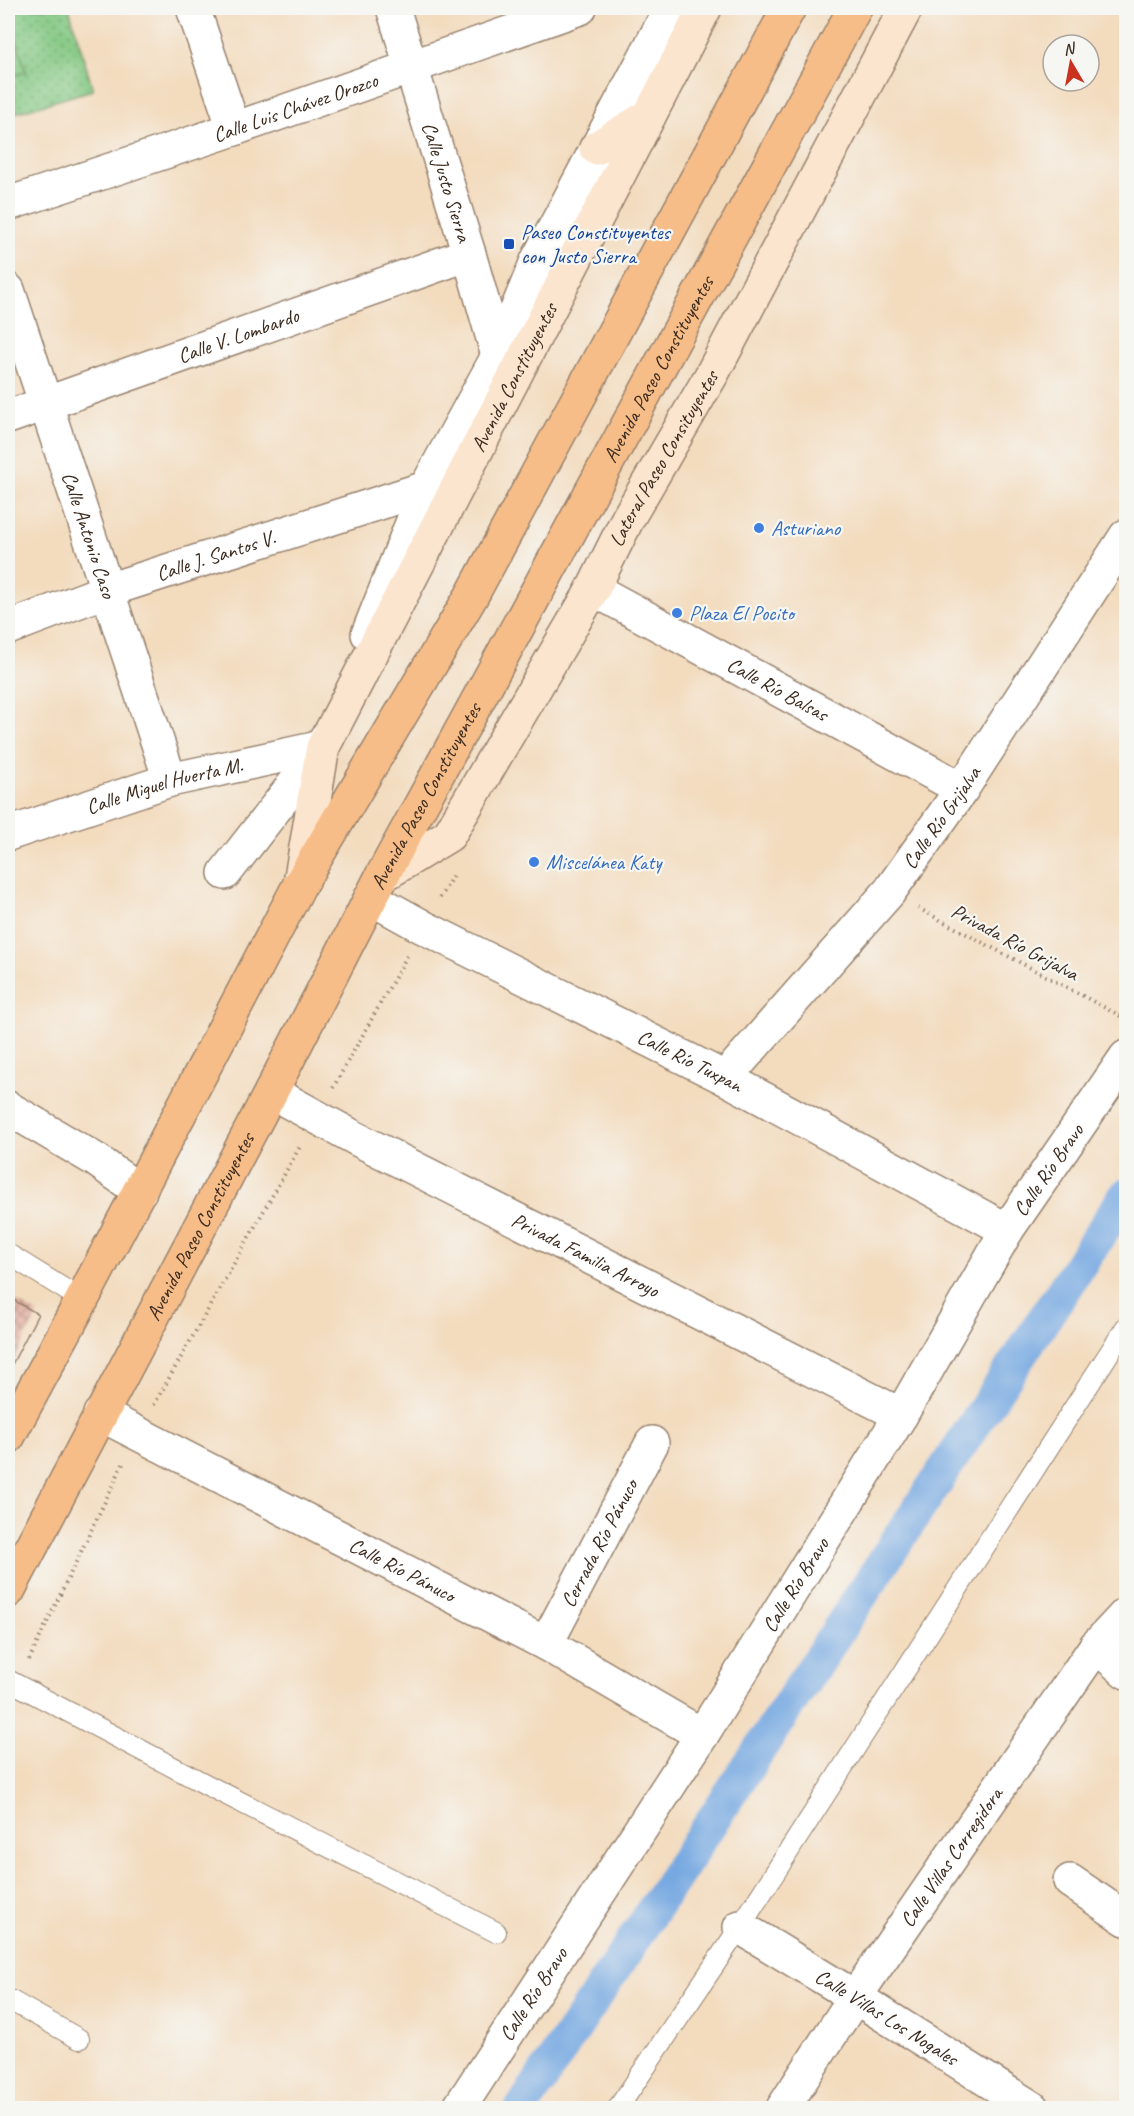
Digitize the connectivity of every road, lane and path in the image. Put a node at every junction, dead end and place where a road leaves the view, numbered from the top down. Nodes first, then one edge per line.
1 (193, 8) edge
2 (393, 8) edge
3 (580, 8) edge
4 (671, 8) edge
5 (705, 8) edge
6 (789, 8) edge
7 (855, 8) edge
8 (900, 13) edge
9 (412, 67) junction
10 (650, 116) junction
11 (234, 129) junction
12 (596, 148) junction
13 (8, 204) edge
14 (469, 254) junction
15 (8, 290) edge
16 (498, 356) junction
17 (45, 403) junction
18 (8, 417) edge
19 (426, 488) junction
20 (1126, 536) edge
21 (593, 589) junction
22 (108, 590) junction
23 (8, 628) edge
24 (323, 747) junction
25 (170, 780) junction
26 (962, 789) junction
27 (8, 834) edge
28 (225, 873) dead end
29 (300, 884) junction
30 (376, 887) junction
31 (889, 892) junction
32 (1126, 1019) edge
33 (1126, 1057) edge
34 (725, 1078) junction
35 (271, 1092) junction
36 (8, 1108) edge
37 (140, 1191) junction
38 (1007, 1230) junction
39 (8, 1254) edge
40 (82, 1300) junction
41 (1126, 1327) edge
42 (100, 1414) junction
43 (901, 1415) junction
44 (10, 1428) edge
45 (652, 1443) dead end
46 (8, 1591) edge
47 (1126, 1614) edge
48 (546, 1644) junction
49 (1096, 1646) junction
50 (1126, 1672) edge
51 (8, 1680) edge
52 (702, 1736) junction
53 (1070, 1881) dead end
54 (1126, 1919) edge
55 (740, 1927) junction
56 (496, 1932) dead end
57 (855, 1997) junction
58 (8, 1999) edge
59 (79, 2039) dead end
60 (459, 2109) edge
61 (618, 2109) edge
62 (783, 2109) edge
63 (1032, 2109) edge

1 - 11 street
2 - 9 street, Calle Justo Sierra
3 - 9 street, Calle Luis Chávez Orozco
4 - 12 street, Avenida Constituyentes
5 - 10 street, Avenida Constituyentes
6 - 29 highway
7 - 30 highway, Avenida Paseo Constituyentes
8 - 21 street, Lateral Paseo Consituyentes
9 - 11 street, Calle Luis Chávez Orozco
9 - 14 street, Calle Justo Sierra
10 - 12 street
10 - 24 street, Avenida Constituyentes
11 - 13 street, Calle Luis Chávez Orozco
12 - 16 street, Avenida Constituyentes
14 - 16 street, Calle Justo Sierra
14 - 17 street, Calle V. Lombardo
15 - 17 street, Calle Antonio Caso
16 - 19 street, Avenida Constituyentes
17 - 18 street, Calle V. Lombardo
17 - 22 street, Calle Antonio Caso
19 - 22 street, Calle J. Santos V.
19 - 24 street, Avenida Constituyentes
20 - 26 street, Calle Río Grijalva
21 - 26 street, Calle Río Balsas
21 - 30 street, Lateral Paseo Consituyentes
22 - 23 street, Calle J. Santos V.
22 - 25 street, Calle Antonio Caso
24 - 25 street, Calle Miguel Huerta M.
24 - 28 street
24 - 29 street, Avenida Constituyentes
25 - 27 street, Calle Miguel Huerta M.
26 - 31 street, Calle Río Grijalva
29 - 37 highway
30 - 34 street, Calle Río Tuxpan
30 - 35 highway, Avenida Paseo Constituyentes
31 - 32 path, Privada Río Grijalva
31 - 34 street, Calle Río Grijalva
33 - 38 street, Calle Río Bravo
34 - 38 street, Calle Río Tuxpan
35 - 42 highway, Avenida Paseo Constituyentes
35 - 43 street, Privada Familia Arroyo
36 - 37 street
37 - 40 highway
38 - 43 street, Calle Río Bravo
39 - 40 lane
40 - 44 highway
41 - 55 lane
42 - 46 highway, Avenida Paseo Constituyentes
42 - 48 street, Calle Río Pánuco
43 - 52 street, Calle Río Bravo
45 - 48 street, Cerrada Río Pánuco
47 - 49 street, Calle Villas Corregidora
48 - 52 street, Calle Río Pánuco
49 - 50 street
49 - 57 street, Calle Villas Corregidora
51 - 56 lane
52 - 60 street, Calle Río Bravo
53 - 54 street
55 - 57 street, Calle Villas Los Nogales
55 - 61 lane
57 - 62 street, Calle Villas Corregidora
57 - 63 street, Calle Villas Los Nogales
58 - 59 lane

